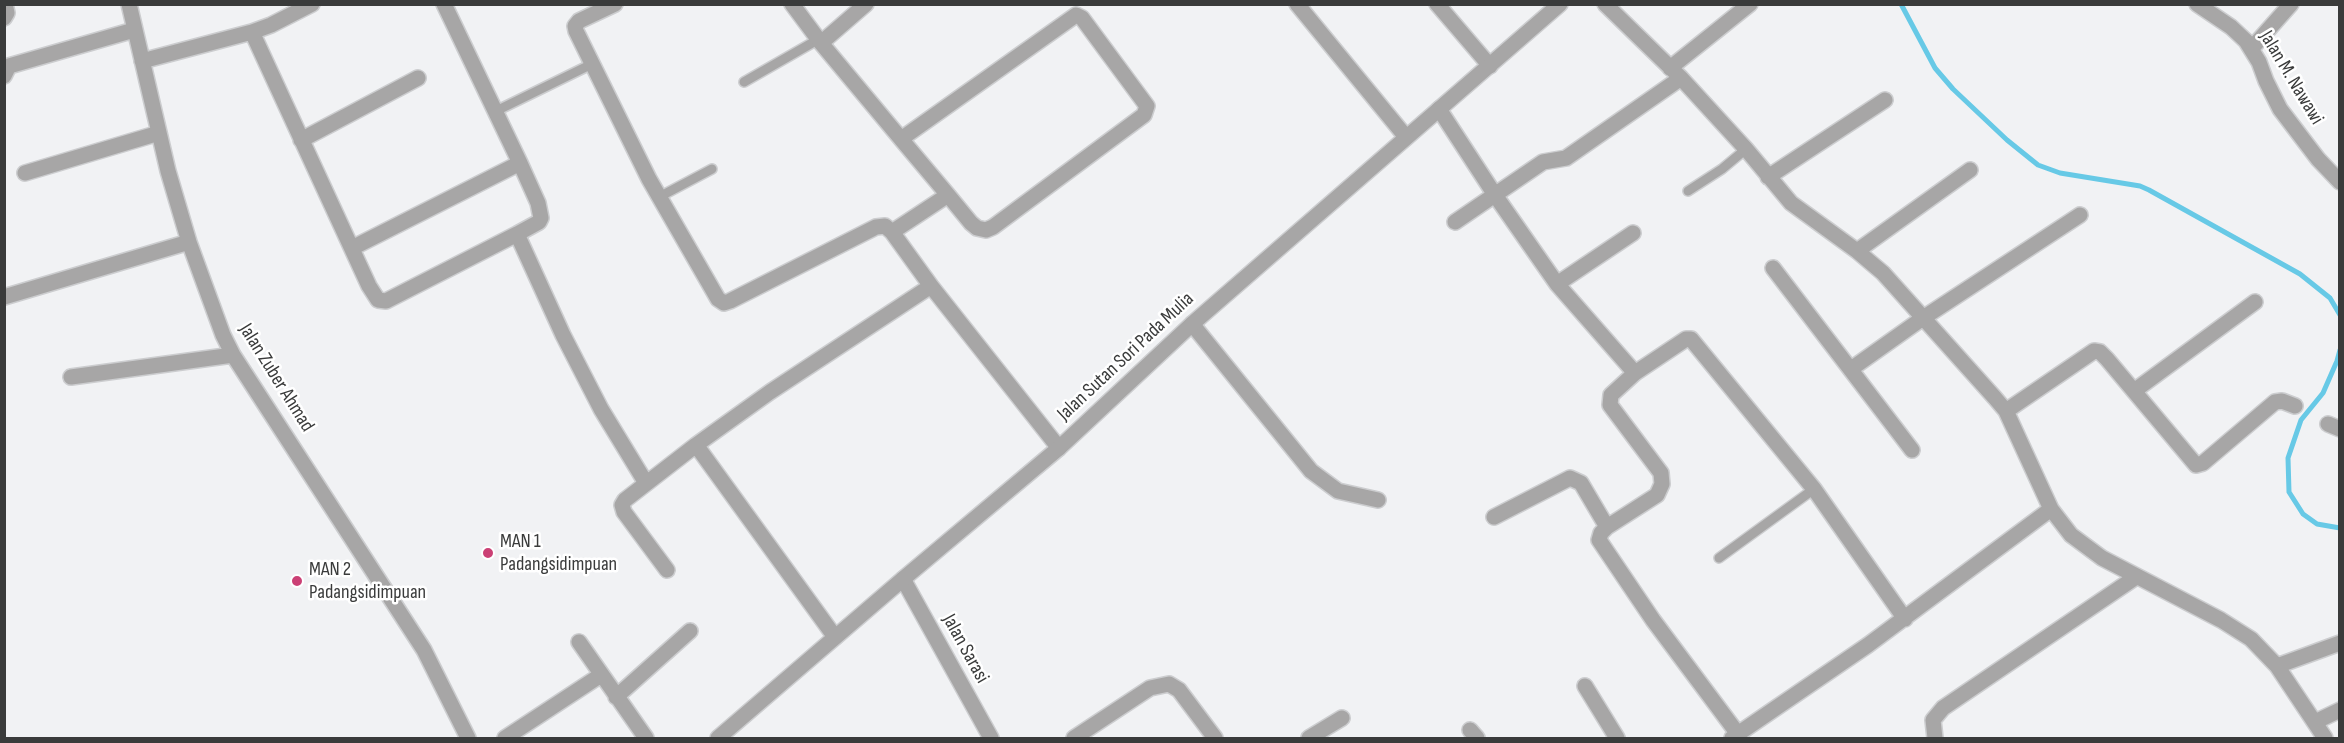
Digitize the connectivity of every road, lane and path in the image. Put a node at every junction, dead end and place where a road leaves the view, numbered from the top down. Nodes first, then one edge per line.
1 (5, 4) edge
2 (129, 4) edge
3 (312, 4) edge
4 (444, 4) edge
5 (615, 4) edge
6 (792, 4) edge
7 (866, 4) edge
8 (1297, 4) edge
9 (1437, 4) edge
10 (1560, 4) edge
11 (1605, 4) edge
12 (1750, 4) edge
13 (2197, 4) edge
14 (2291, 4) edge
15 (4, 18) edge
16 (134, 30) junction
17 (252, 32) junction
18 (820, 41) junction
19 (2252, 48) junction
20 (142, 61) junction
21 (592, 64) junction
22 (1490, 66) junction
23 (1675, 73) junction
24 (4, 76) edge
25 (418, 78) dead end
26 (744, 82) dead end
27 (1885, 100) dead end
28 (1439, 109) junction
29 (496, 111) junction
30 (159, 133) junction
31 (1406, 137) junction
32 (901, 139) junction
33 (302, 140) junction
34 (1746, 149) junction
35 (520, 163) junction
36 (712, 169) dead end
37 (1970, 170) dead end
38 (25, 173) dead end
39 (1768, 177) junction
40 (2340, 182) edge
41 (1688, 191) dead end
42 (948, 195) junction
43 (1495, 195) junction
44 (661, 196) junction
45 (2080, 215) dead end
46 (1455, 222) dead end
47 (892, 232) junction
48 (1633, 233) dead end
49 (517, 234) junction
50 (189, 242) junction
51 (352, 248) junction
52 (1857, 251) junction
53 (1773, 268) dead end
54 (1557, 284) junction
55 (931, 286) junction
56 (4, 297) edge
57 (2255, 302) dead end
58 (1923, 318) junction
59 (1192, 324) junction
60 (233, 355) junction
61 (1851, 369) junction
62 (1635, 374) junction
63 (71, 377) dead end
64 (2134, 391) junction
65 (2295, 406) dead end
66 (2006, 411) junction
67 (696, 445) junction
68 (1059, 448) junction
69 (1912, 450) dead end
70 (646, 483) junction
71 (1814, 489) junction
72 (1378, 500) dead end
73 (2051, 509) junction
74 (1494, 517) dead end
75 (1607, 527) junction
76 (1719, 558) dead end
77 (667, 570) dead end
78 (2136, 577) junction
79 (903, 579) junction
80 (1905, 619) junction
81 (690, 631) dead end
82 (835, 637) junction
83 (579, 642) dead end
84 (2340, 643) edge
85 (2277, 666) junction
86 (601, 675) junction
87 (1585, 686) dead end
88 (616, 697) junction
89 (2340, 710) edge
90 (1342, 718) dead end
91 (2315, 722) junction
92 (983, 736) edge
93 (1735, 736) edge
94 (468, 738) edge
95 (505, 738) edge
96 (646, 738) edge
97 (718, 738) edge
98 (1074, 738) edge
99 (1215, 738) edge
100 (1309, 738) edge
101 (1617, 738) edge
102 (1935, 738) edge
103 (2325, 738) edge

1 - 15 street
2 - 16 street, Jalan Zuber Ahmad
3 - 17 street
4 - 29 street
5 - 21 street
6 - 18 street
7 - 18 street
8 - 31 street
9 - 22 street
10 - 22 street, Jalan Sutan Sori Pada Mulia
11 - 23 street
12 - 23 street
13 - 19 street, Jalan M. Nawawi
14 - 19 street
16 - 20 street, Jalan Zuber Ahmad
16 - 24 street
17 - 20 street
17 - 33 street
18 - 26 lane
18 - 32 street
19 - 40 street, Jalan M. Nawawi
20 - 30 street, Jalan Zuber Ahmad
21 - 29 lane
21 - 44 street
22 - 28 street, Jalan Sutan Sori Pada Mulia
23 - 34 street
23 - 43 street
25 - 33 street
27 - 39 street
28 - 31 street, Jalan Sutan Sori Pada Mulia
28 - 43 street
29 - 35 street
30 - 38 street
30 - 50 street, Jalan Zuber Ahmad
31 - 59 street, Jalan Sutan Sori Pada Mulia
32 - 42 street
32 - 42 street
33 - 51 street
34 - 39 street
34 - 41 lane
35 - 49 street
35 - 51 street
36 - 44 lane
37 - 52 street
39 - 52 street
42 - 47 street
43 - 46 street
43 - 54 street
44 - 47 street
45 - 58 street
47 - 55 street
48 - 54 street
49 - 51 street
49 - 70 street
50 - 56 street
50 - 60 street, Jalan Zuber Ahmad
52 - 58 street
53 - 61 street
54 - 62 street
55 - 67 street
55 - 68 street
57 - 64 street
58 - 61 street
58 - 66 street
59 - 68 street, Jalan Sutan Sori Pada Mulia
59 - 72 street
60 - 63 street
60 - 94 street, Jalan Zuber Ahmad
61 - 69 street
62 - 71 street
62 - 75 street
64 - 65 street
64 - 66 street
66 - 73 street
67 - 70 street
67 - 82 street
68 - 79 street, Jalan Sutan Sori Pada Mulia
70 - 77 street
71 - 76 lane
71 - 80 street
73 - 78 street
73 - 80 street
74 - 75 street
75 - 93 street
78 - 85 street
78 - 102 street
79 - 82 street, Jalan Sutan Sori Pada Mulia
79 - 92 street, Jalan Sarasi
80 - 93 street
81 - 88 street
82 - 97 street, Jalan Sutan Sori Pada Mulia
83 - 86 street
84 - 85 street
85 - 91 street
86 - 88 street
86 - 95 street
87 - 101 street
88 - 96 street
89 - 91 street
90 - 100 street
91 - 103 street
98 - 99 street

